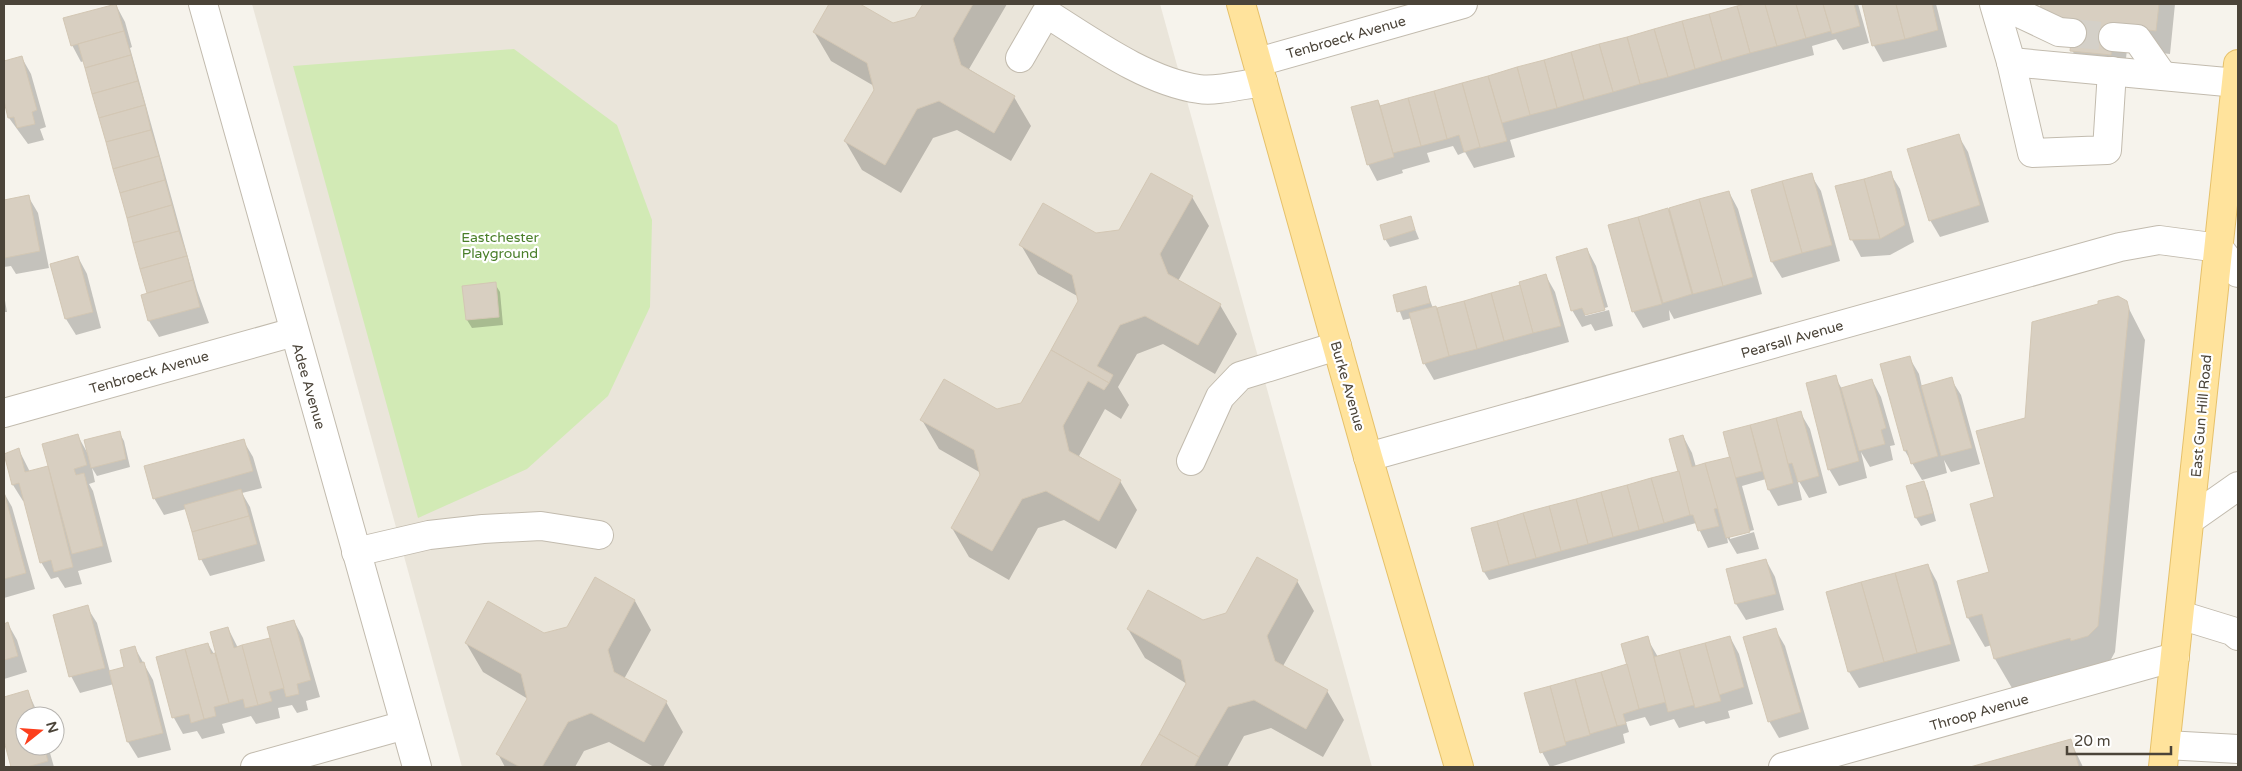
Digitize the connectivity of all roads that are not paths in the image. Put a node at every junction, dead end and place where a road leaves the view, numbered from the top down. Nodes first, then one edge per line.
1 (203, 4) edge
2 (1241, 4) edge
3 (1463, 4) edge
4 (1994, 4) edge
5 (2016, 4) edge
6 (1048, 9) edge
7 (2072, 33) tunnel mouth
8 (2113, 37) tunnel mouth
9 (1020, 58) dead end
10 (2011, 62) junction
11 (2112, 71) junction
12 (1260, 72) junction
13 (2237, 74) edge
14 (2163, 76) junction
15 (2219, 248) junction
16 (2238, 273) edge
17 (294, 332) junction
18 (1337, 346) junction
19 (4, 413) edge
20 (1368, 457) junction
21 (1191, 461) dead end
22 (2238, 486) edge
23 (2191, 519) junction
24 (599, 535) dead end
25 (356, 552) junction
26 (2180, 615) junction
27 (2238, 636) edge
28 (2175, 657) junction
29 (405, 725) junction
30 (2238, 749) edge
31 (2164, 756) edge
32 (255, 767) edge
33 (416, 767) edge
34 (1459, 767) edge
35 (1783, 767) edge

1 - 17 street, Adee Avenue
2 - 12 main road, Burke Avenue
3 - 12 street, Tenbroeck Avenue
4 - 10 street
5 - 7 street
6 - 9 street
6 - 12 street, Tenbroeck Avenue
8 - 14 street
10 - 11 street
10 - 11 street
11 - 14 street
12 - 18 main road, Burke Avenue
13 - 14 street
13 - 15 main road, East Gun Hill Road
15 - 16 street
15 - 20 street, Pearsall Avenue
15 - 23 main road, East Gun Hill Road
17 - 19 street, Tenbroeck Avenue
17 - 25 street, Adee Avenue
18 - 20 main road, Burke Avenue
18 - 21 street
20 - 34 main road, Burke Avenue
22 - 23 street
23 - 26 main road, East Gun Hill Road
24 - 25 street
25 - 29 street, Adee Avenue
26 - 27 street
26 - 28 main road, East Gun Hill Road
28 - 31 main road, East Gun Hill Road
28 - 35 street, Throop Avenue
29 - 32 street
29 - 33 street, Adee Avenue
30 - 31 street

